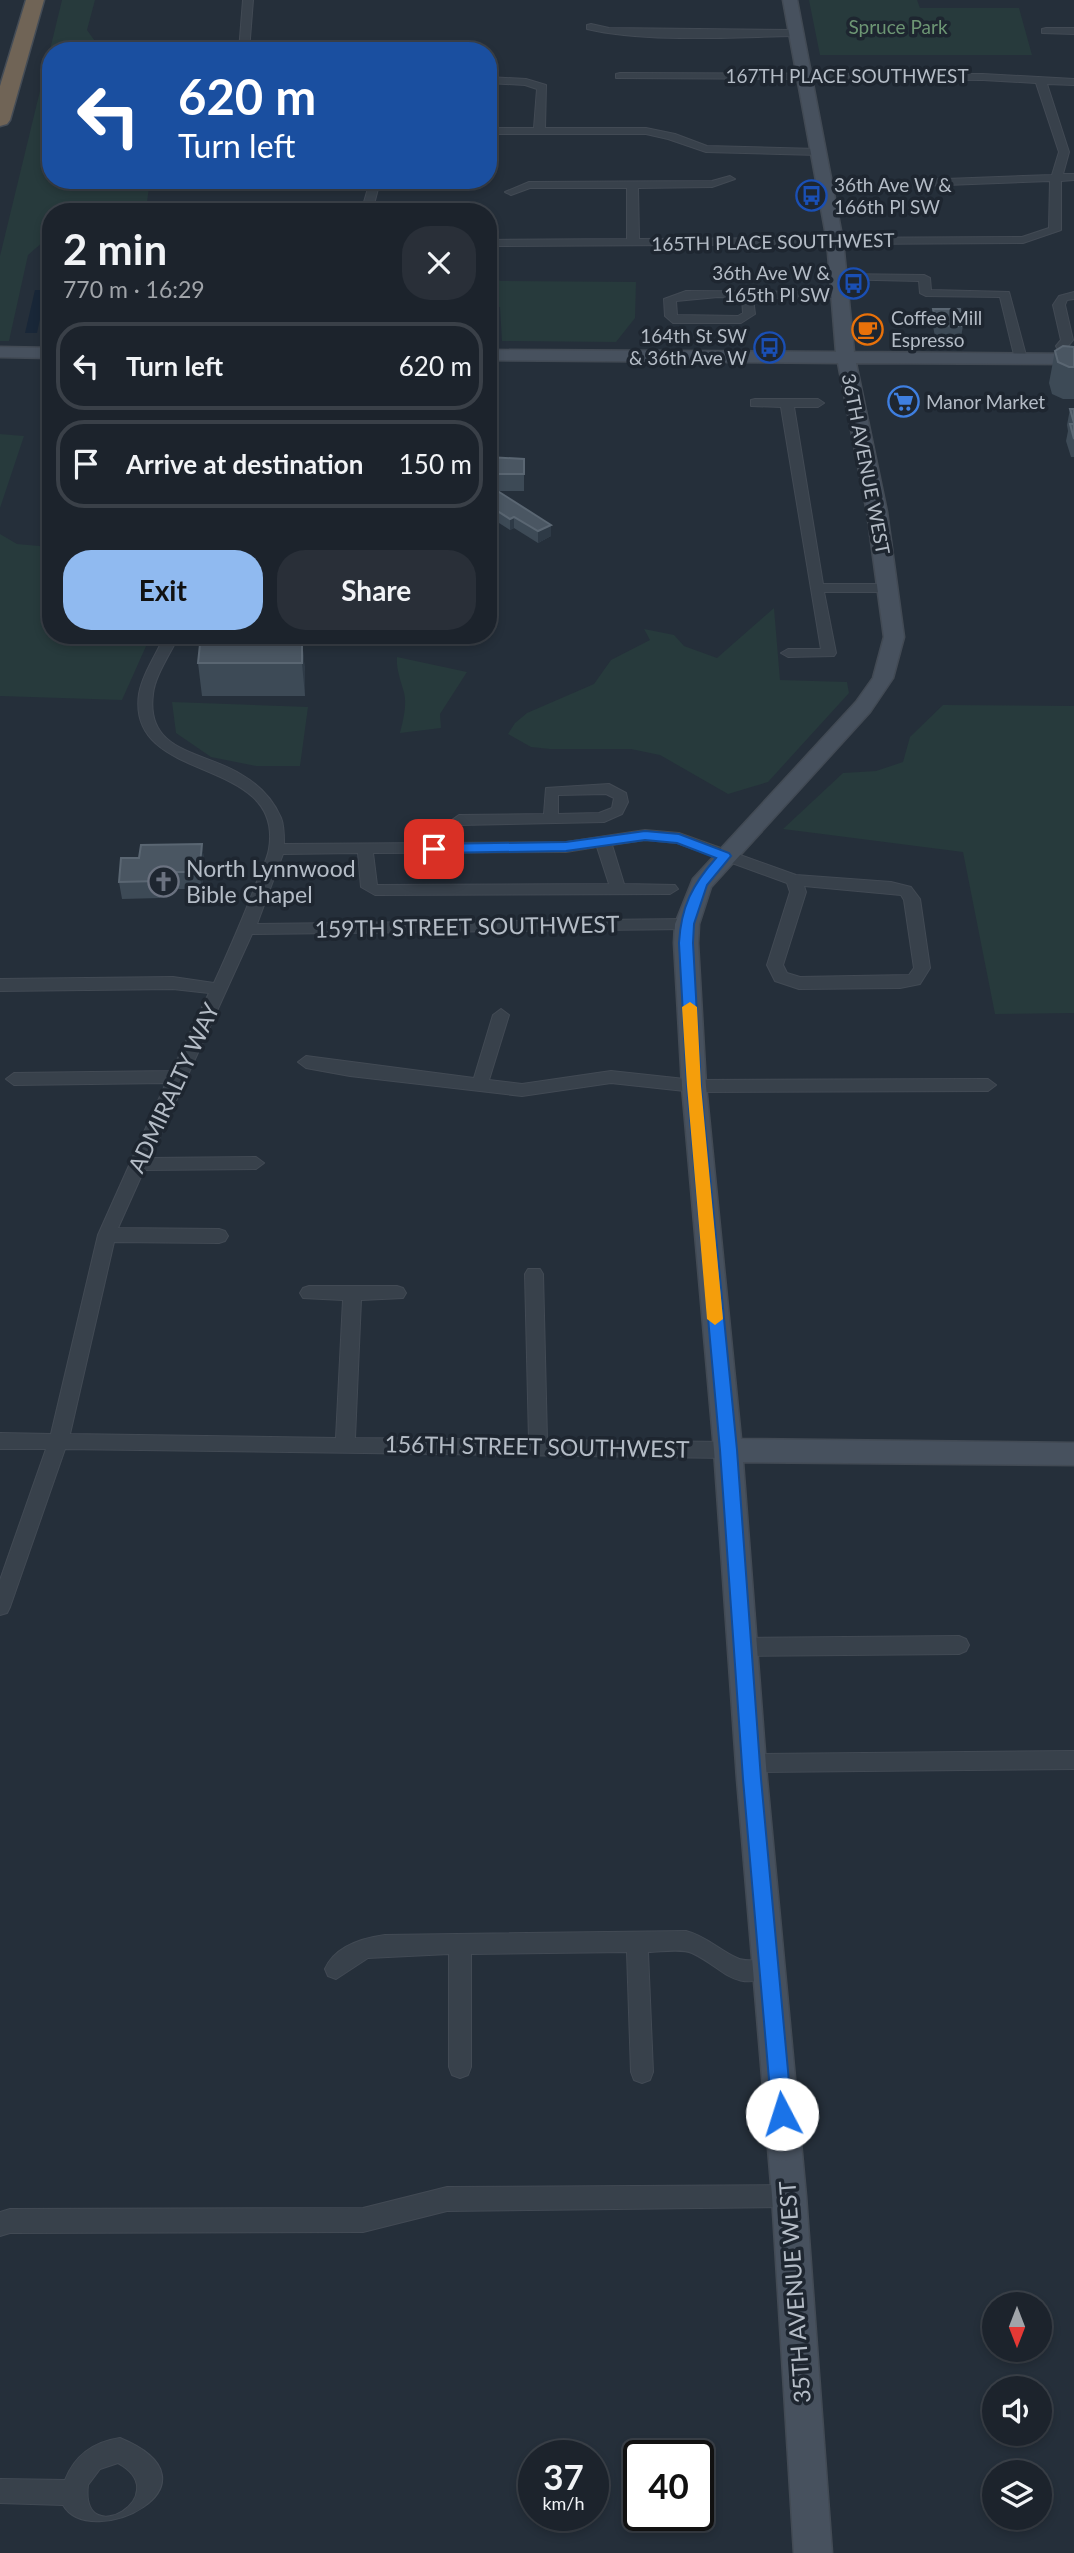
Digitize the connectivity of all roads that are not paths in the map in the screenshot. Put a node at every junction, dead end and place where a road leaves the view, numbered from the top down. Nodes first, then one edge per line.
1 (21, 0) edge
2 (248, 0) edge
3 (790, 0) edge
4 (591, 27) dead end
5 (1046, 31) dead end
6 (1074, 31) edge
7 (795, 33) junction
8 (245, 42) edge
9 (0, 55) edge
10 (620, 76) dead end
11 (804, 78) junction
12 (497, 80) edge
13 (1041, 82) junction
14 (1074, 82) edge
15 (0, 120) edge
16 (497, 131) edge
17 (539, 131) junction
18 (818, 152) junction
19 (1074, 177) edge
20 (730, 179) dead end
21 (1056, 179) junction
22 (920, 183) dead end
23 (632, 185) junction
24 (511, 192) dead end
25 (835, 241) junction
26 (497, 243) edge
27 (633, 243) junction
28 (838, 277) junction
29 (747, 295) junction
30 (839, 295) junction
31 (1074, 295) edge
32 (0, 352) edge
33 (42, 353) edge
34 (497, 355) edge
35 (846, 359) junction
36 (1021, 359) junction
37 (1071, 359) edge
38 (818, 402) dead end
39 (755, 403) dead end
40 (786, 403) junction
41 (889, 587) junction
42 (817, 588) junction
43 (894, 637) joint
44 (168, 644) edge
45 (788, 653) dead end
46 (551, 818) dead end
47 (459, 820) dead end
48 (603, 841) junction
49 (277, 849) junction
50 (365, 849) junction
51 (724, 856) junction
52 (794, 880) junction
53 (618, 889) junction
54 (670, 889) dead end
55 (687, 924) junction
56 (247, 929) junction
57 (0, 985) edge
58 (220, 989) junction
59 (500, 1015) dead end
60 (306, 1062) dead end
61 (177, 1077) junction
62 (14, 1079) dead end
63 (480, 1084) junction
64 (988, 1085) dead end
65 (694, 1086) junction
66 (256, 1163) dead end
67 (138, 1164) junction
68 (107, 1234) junction
69 (219, 1236) dead end
70 (534, 1274) dead end
71 (309, 1293) dead end
72 (352, 1293) junction
73 (397, 1293) dead end
74 (59, 1440) junction
75 (0, 1441) edge
76 (345, 1444) junction
77 (538, 1447) junction
78 (728, 1450) junction
79 (1074, 1454) edge
80 (0, 1607) edge
81 (959, 1646) dead end
82 (743, 1647) junction
83 (1074, 1760) edge
84 (751, 1763) junction
85 (637, 1941) junction
86 (460, 1944) junction
87 (769, 1968) junction
88 (336, 1969) dead end
89 (460, 2067) dead end
90 (642, 2072) dead end
91 (789, 2196) junction
92 (0, 2224) edge
93 (0, 2491) edge
94 (74, 2493) dead end
95 (813, 2553) edge

1 - 9 highway
1 - 15 highway
2 - 8 street
3 - 7 main road, 36TH AVENUE WEST
4 - 7 street
5 - 6 street
7 - 11 main road, 36TH AVENUE WEST
10 - 11 street, 167TH PLACE SOUTHWEST
11 - 13 street, 167TH PLACE SOUTHWEST
11 - 18 main road, 36TH AVENUE WEST
12 - 17 street
13 - 14 street, 167TH PLACE SOUTHWEST
13 - 21 street
16 - 17 street
17 - 18 street
18 - 25 main road, 36TH AVENUE WEST
19 - 21 street
20 - 23 street
21 - 22 street
21 - 25 street, 165TH PLACE SOUTHWEST
23 - 24 street
23 - 27 street
25 - 27 street, 165TH PLACE SOUTHWEST
25 - 28 main road, 36TH AVENUE WEST
26 - 27 street, 165TH PLACE SOUTHWEST
28 - 30 main road, 36TH AVENUE WEST
28 - 36 street
29 - 29 street
29 - 30 street
30 - 35 main road, 36TH AVENUE WEST
31 - 37 street
32 - 33 main road
34 - 35 main road
35 - 36 main road
35 - 41 main road, 36TH AVENUE WEST
36 - 37 main road
38 - 40 street
39 - 40 street
40 - 42 street
41 - 42 street
41 - 43 main road, 36TH AVENUE WEST
42 - 45 street
43 - 51 main road, 35TH AVENUE WEST
44 - 49 street, ADMIRALTY WAY
46 - 47 street
48 - 50 street
48 - 51 street
48 - 53 street
49 - 50 street
49 - 56 street, ADMIRALTY WAY
50 - 53 street
51 - 52 street
51 - 55 main road, 35TH AVENUE WEST
52 - 52 street
53 - 54 street
55 - 56 street, 159TH STREET SOUTHWEST
55 - 65 main road, 35TH AVENUE WEST
56 - 58 street, ADMIRALTY WAY
57 - 58 street
58 - 61 street, ADMIRALTY WAY
59 - 63 street
60 - 63 street
61 - 62 street
61 - 67 street, ADMIRALTY WAY
63 - 65 street
64 - 65 street
65 - 78 street, 35TH AVENUE WEST
66 - 67 street
67 - 68 street, ADMIRALTY WAY
68 - 69 street
68 - 74 street, ADMIRALTY WAY
70 - 77 street
71 - 72 street
72 - 73 street
72 - 76 street
74 - 75 street, 156TH STREET SOUTHWEST
74 - 76 street, 156TH STREET SOUTHWEST
74 - 80 street, ADMIRALTY WAY
76 - 77 street, 156TH STREET SOUTHWEST
77 - 78 street, 156TH STREET SOUTHWEST
78 - 79 main road, 156TH STREET SOUTHWEST
78 - 82 street, 35TH AVENUE WEST
81 - 82 street
82 - 84 street, 35TH AVENUE WEST
83 - 84 street
84 - 87 street, 35TH AVENUE WEST
85 - 86 street
85 - 87 street
85 - 90 street
86 - 88 street
86 - 89 street
87 - 91 street, 35TH AVENUE WEST
91 - 92 street
91 - 95 street, 35TH AVENUE WEST
93 - 94 street

